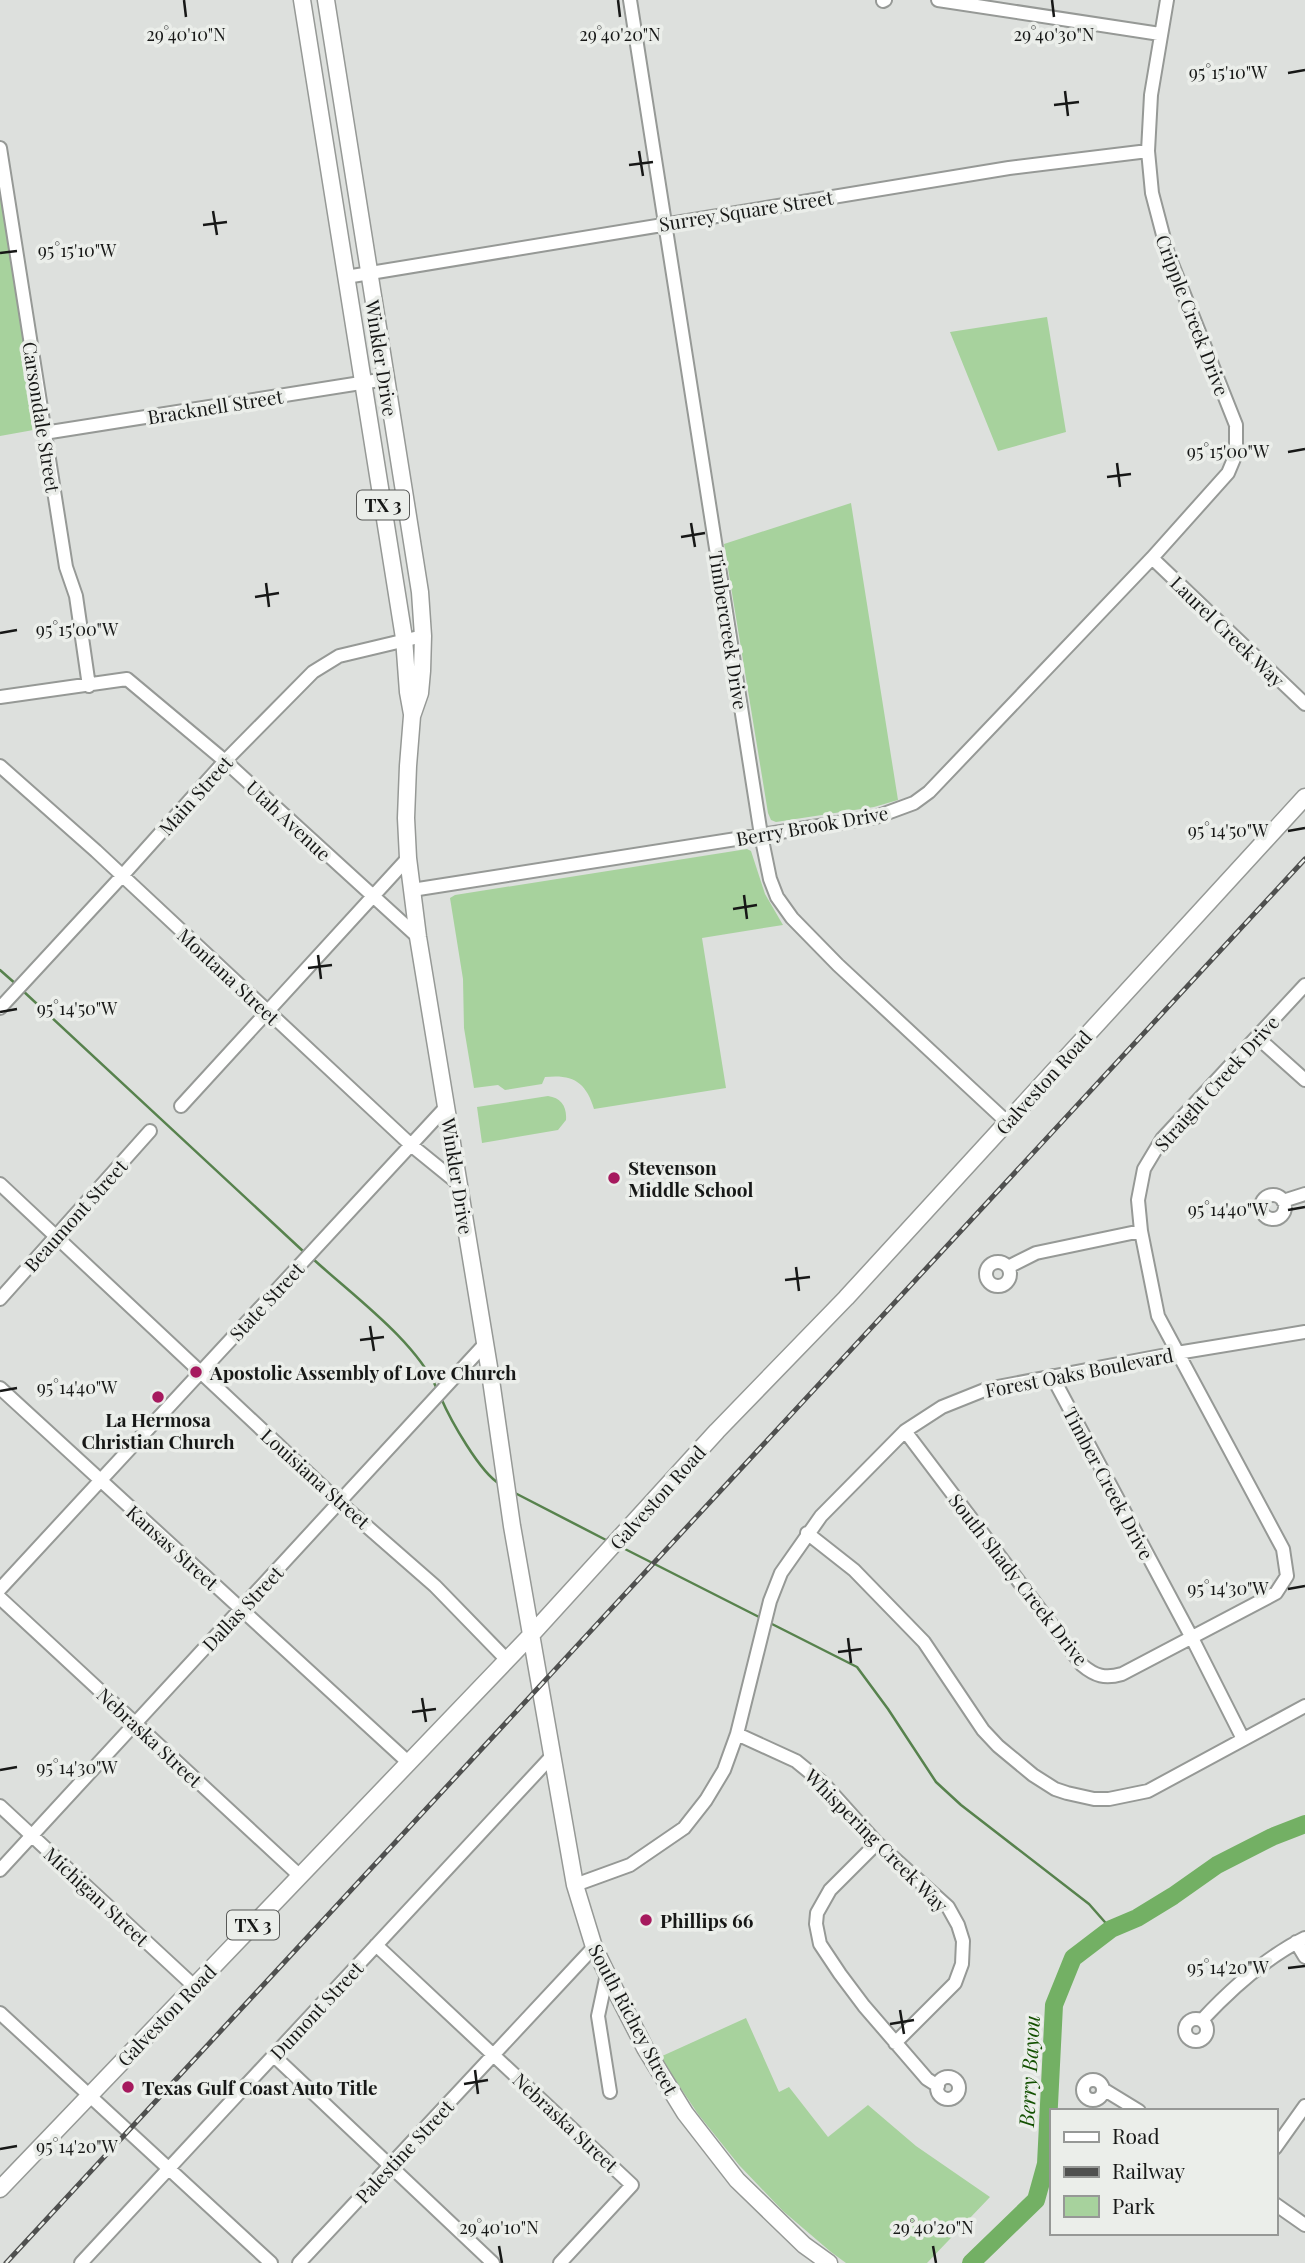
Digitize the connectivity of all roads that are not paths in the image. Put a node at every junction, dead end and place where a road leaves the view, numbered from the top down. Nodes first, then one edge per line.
1 (302, 0) edge
2 (326, 0) edge
3 (630, 0) edge
4 (938, 0) edge
5 (1167, 0) edge
6 (1160, 34) junction
7 (0, 148) edge
8 (1148, 151) junction
9 (351, 161) junction
10 (328, 166) junction
11 (664, 224) junction
12 (369, 272) junction
13 (346, 277) junction
14 (386, 379) junction
15 (363, 383) junction
16 (44, 433) junction
17 (1152, 558) junction
18 (423, 636) junction
19 (404, 638) junction
20 (89, 686) junction
21 (0, 697) edge
22 (1305, 704) edge
23 (412, 716) junction
24 (225, 761) junction
25 (0, 765) edge
26 (1305, 797) edge
27 (761, 835) junction
28 (408, 858) junction
29 (122, 876) junction
30 (412, 890) junction
31 (372, 898) junction
32 (418, 937) junction
33 (1305, 985) edge
34 (0, 1008) edge
35 (266, 1011) junction
36 (1258, 1037) junction
37 (1305, 1080) edge
38 (181, 1106) dead end
39 (446, 1107) junction
40 (1008, 1123) junction
41 (150, 1131) dead end
42 (411, 1145) junction
43 (0, 1184) edge
44 (459, 1184) junction
45 (1305, 1194) edge
46 (1283, 1201) dead end
47 (1141, 1231) junction
48 (57, 1237) junction
49 (1008, 1266) dead end
50 (0, 1299) edge
51 (1305, 1332) edge
52 (484, 1345) junction
53 (1177, 1353) junction
54 (201, 1372) junction
55 (1052, 1376) junction
56 (0, 1388) edge
57 (905, 1431) junction
58 (100, 1480) junction
59 (339, 1502) junction
60 (807, 1533) junction
61 (0, 1589) edge
62 (0, 1598) edge
63 (241, 1609) junction
64 (531, 1635) junction
65 (1192, 1638) junction
66 (507, 1660) junction
67 (1305, 1706) edge
68 (135, 1723) junction
69 (737, 1734) junction
70 (1243, 1739) junction
71 (551, 1757) junction
72 (409, 1763) junction
73 (0, 1806) edge
74 (32, 1835) junction
75 (877, 1843) junction
76 (0, 1870) edge
77 (300, 1876) junction
78 (575, 1885) junction
79 (1301, 1940) edge
80 (376, 1945) junction
81 (594, 1947) junction
82 (1305, 1956) edge
83 (607, 1974) junction
84 (194, 1986) junction
85 (0, 2013) edge
86 (1202, 2020) dead end
87 (895, 2043) junction
88 (493, 2055) junction
89 (274, 2056) junction
90 (937, 2086) dead end
91 (1103, 2089) dead end
92 (610, 2092) dead end
93 (89, 2096) junction
94 (1305, 2106) edge
95 (1136, 2109) edge
96 (1277, 2145) edge
97 (390, 2166) junction
98 (169, 2169) junction
99 (0, 2189) edge
100 (1277, 2205) edge
101 (1305, 2225) edge
102 (81, 2263) edge
103 (271, 2263) edge
104 (299, 2263) edge
105 (493, 2263) edge
106 (561, 2263) edge
107 (829, 2263) edge

1 - 10 main road, Winkler Drive / TX 3
2 - 9 main road, Winkler Drive / TX 3
3 - 11 street, Timbercreek Drive
4 - 6 street
5 - 6 street, Cripple Creek Drive
6 - 8 street, Cripple Creek Drive
7 - 16 street, Carsondale Street
8 - 11 street, Surrey Square Street
8 - 17 street, Cripple Creek Drive
9 - 10 main road
9 - 12 main road, Winkler Drive / TX 3
10 - 13 main road, Winkler Drive / TX 3
11 - 12 street, Surrey Square Street
11 - 27 street, Timbercreek Drive
12 - 13 street, Surrey Square Street
12 - 14 main road, Winkler Drive / TX 3
13 - 15 main road, Winkler Drive / TX 3
14 - 15 street, Bracknell Street
14 - 18 main road, Winkler Drive / TX 3
15 - 16 street, Bracknell Street
15 - 19 main road, Winkler Drive / TX 3
16 - 20 street, Carsondale Street
17 - 22 street, Laurel Creek Way
17 - 27 street, Berry Brook Drive
18 - 19 street, Main Street
18 - 23 main road, Winkler Drive / TX 3
19 - 23 main road, Winkler Drive / TX 3
19 - 24 street, Main Street
20 - 21 street
20 - 24 street, Utah Avenue
23 - 28 main road, Winkler Drive / TX 3
24 - 29 street, Main Street
24 - 31 street, Utah Avenue
25 - 29 street, Montana Street
26 - 40 main road, Galveston Road
27 - 30 street, Berry Brook Drive
27 - 40 street, Timbercreek Drive
28 - 30 main road, Winkler Drive / TX 3
28 - 31 street
29 - 34 street, Main Street
29 - 35 street, Montana Street
30 - 32 main road, Winkler Drive / TX 3
31 - 32 street, Utah Avenue
31 - 35 street
32 - 39 main road, Winkler Drive / TX 3
33 - 36 street, Straight Creek Drive
35 - 38 street
35 - 42 street, Montana Street
36 - 37 street
36 - 47 street, Straight Creek Drive
39 - 42 street, State Street
39 - 44 main road, Winkler Drive / TX 3
40 - 64 main road, Galveston Road
41 - 48 street, Beaumont Street
42 - 44 street, Montana Street
42 - 54 street, State Street
43 - 48 street, Louisiana Street
44 - 52 main road, Winkler Drive / TX 3
45 - 46 street
47 - 49 street
47 - 53 street, Straight Creek Drive
48 - 50 street, Beaumont Street
48 - 54 street, Louisiana Street
51 - 53 street, Forest Oaks Boulevard
52 - 59 street, Dallas Street
52 - 64 main road, Winkler Drive / TX 3
53 - 55 street, Forest Oaks Boulevard
53 - 65 street, Straight Creek Drive
54 - 58 street, State Street
54 - 59 street, Louisiana Street
55 - 57 street, Forest Oaks Boulevard
55 - 65 street, Timber Creek Drive
56 - 58 street, Kansas Street
57 - 60 street, Forest Oaks Boulevard
57 - 65 street, South Shady Creek Drive
58 - 61 street, State Street
58 - 63 street, Kansas Street
59 - 63 street, Dallas Street
59 - 66 street, Louisiana Street
60 - 69 street, Forest Oaks Boulevard
60 - 70 street
62 - 68 street, Nebraska Street
63 - 68 street, Dallas Street
63 - 72 street, Kansas Street
64 - 66 main road, Galveston Road / TX 3
64 - 71 main road, South Richey Street
65 - 70 street, Timber Creek Drive
66 - 72 main road, Galveston Road / TX 3
67 - 70 street
68 - 74 street, Dallas Street
68 - 77 street, Nebraska Street
69 - 75 street, Whispering Creek Way
69 - 78 street, Forest Oaks Boulevard
71 - 78 main road, South Richey Street
71 - 80 street, Dumont Street
72 - 77 main road, Galveston Road / TX 3
73 - 74 street, Michigan Street
74 - 76 street, Dallas Street
74 - 84 street, Michigan Street
75 - 87 street
75 - 87 street, Whispering Creek Way
77 - 84 main road, Galveston Road / TX 3
78 - 81 main road, South Richey Street
79 - 82 street
79 - 86 street
80 - 88 street, Nebraska Street
80 - 89 street, Dumont Street
81 - 83 main road, South Richey Street
81 - 88 street, Palestine Street
83 - 92 street
83 - 107 main road, South Richey Street
84 - 93 main road, Galveston Road / TX 3
85 - 93 street
87 - 90 street
88 - 97 street, Palestine Street
88 - 106 street, Nebraska Street
89 - 97 street
89 - 98 street, Dumont Street
91 - 95 street
93 - 98 street
93 - 99 main road, Galveston Road / TX 3
94 - 96 street
97 - 104 street, Palestine Street
97 - 105 street
98 - 102 street, Dumont Street
98 - 103 street
100 - 101 street

